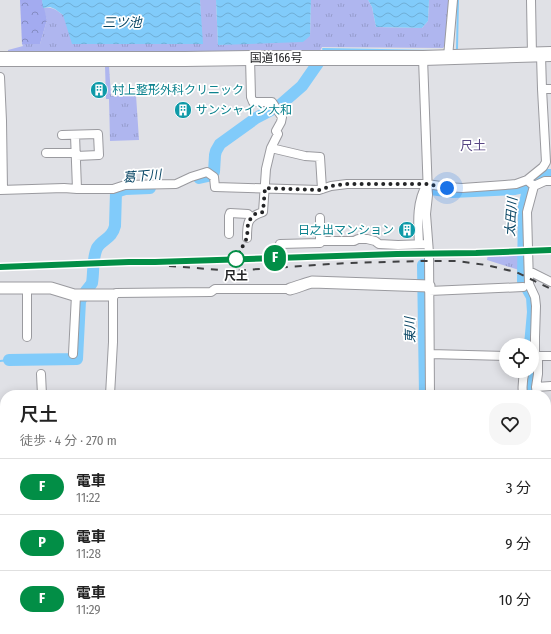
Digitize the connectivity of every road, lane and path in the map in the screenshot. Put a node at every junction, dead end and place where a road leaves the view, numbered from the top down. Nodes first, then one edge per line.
1 (453, 0) edge
2 (531, 0) edge
3 (541, 55) edge
4 (448, 57) junction
5 (250, 58) junction
6 (423, 58) junction
7 (0, 59) edge
8 (0, 77) edge
9 (542, 89) junction
10 (551, 89) edge
11 (547, 121) edge
12 (62, 135) dead end
13 (75, 135) junction
14 (271, 148) junction
15 (46, 154) dead end
16 (76, 154) junction
17 (527, 180) junction
18 (551, 181) edge
19 (427, 184) junction
20 (534, 186) junction
21 (265, 188) junction
22 (77, 189) junction
23 (322, 189) junction
24 (2, 190) edge
25 (251, 218) junction
26 (320, 218) dead end
27 (229, 234) dead end
28 (247, 238) dead end
29 (320, 241) junction
30 (280, 244) dead end
31 (419, 244) junction
32 (428, 244) junction
33 (529, 271) junction
34 (551, 282) edge
35 (523, 286) dead end
36 (427, 287) junction
37 (0, 288) edge
38 (27, 288) junction
39 (290, 289) joint
40 (82, 295) junction
41 (113, 295) junction
42 (27, 337) dead end
43 (535, 338) edge
44 (73, 354) dead end
45 (430, 354) junction
46 (499, 356) edge
47 (539, 356) edge
48 (551, 356) edge
49 (41, 374) dead end
50 (524, 378) edge
51 (538, 378) edge
52 (551, 386) edge
53 (42, 390) edge
54 (110, 390) edge
55 (430, 390) edge
56 (522, 390) edge
57 (536, 390) edge
58 (539, 390) edge
59 (0, 444) edge
60 (0, 488) edge

1 - 4 street
2 - 3 street
3 - 4 highway, 国道166号
3 - 9 street
4 - 6 highway, 国道166号
5 - 6 highway, 国道166号
5 - 7 highway, 国道166号
5 - 14 street
6 - 19 street
8 - 24 street
9 - 10 street
9 - 11 street
11 - 17 street
12 - 13 street
13 - 16 street
13 - 16 street
14 - 21 street
14 - 23 street
15 - 16 street
16 - 22 street
17 - 19 street
17 - 20 street
18 - 20 street
19 - 23 street
19 - 31 street
19 - 32 street
20 - 33 street
21 - 22 street
21 - 23 street
21 - 25 street
22 - 24 street
25 - 27 street
25 - 28 street
26 - 29 street
29 - 30 street
29 - 31 street
31 - 32 street
32 - 36 street
33 - 34 street
33 - 43 street
35 - 36 street
36 - 39 street
36 - 45 street
37 - 38 street
38 - 40 street
38 - 42 street
39 - 41 street
40 - 41 street
40 - 44 street
41 - 54 street
45 - 46 street
45 - 55 street
47 - 48 street
49 - 53 street
50 - 56 street
51 - 57 street
52 - 58 street
59 - 60 street

